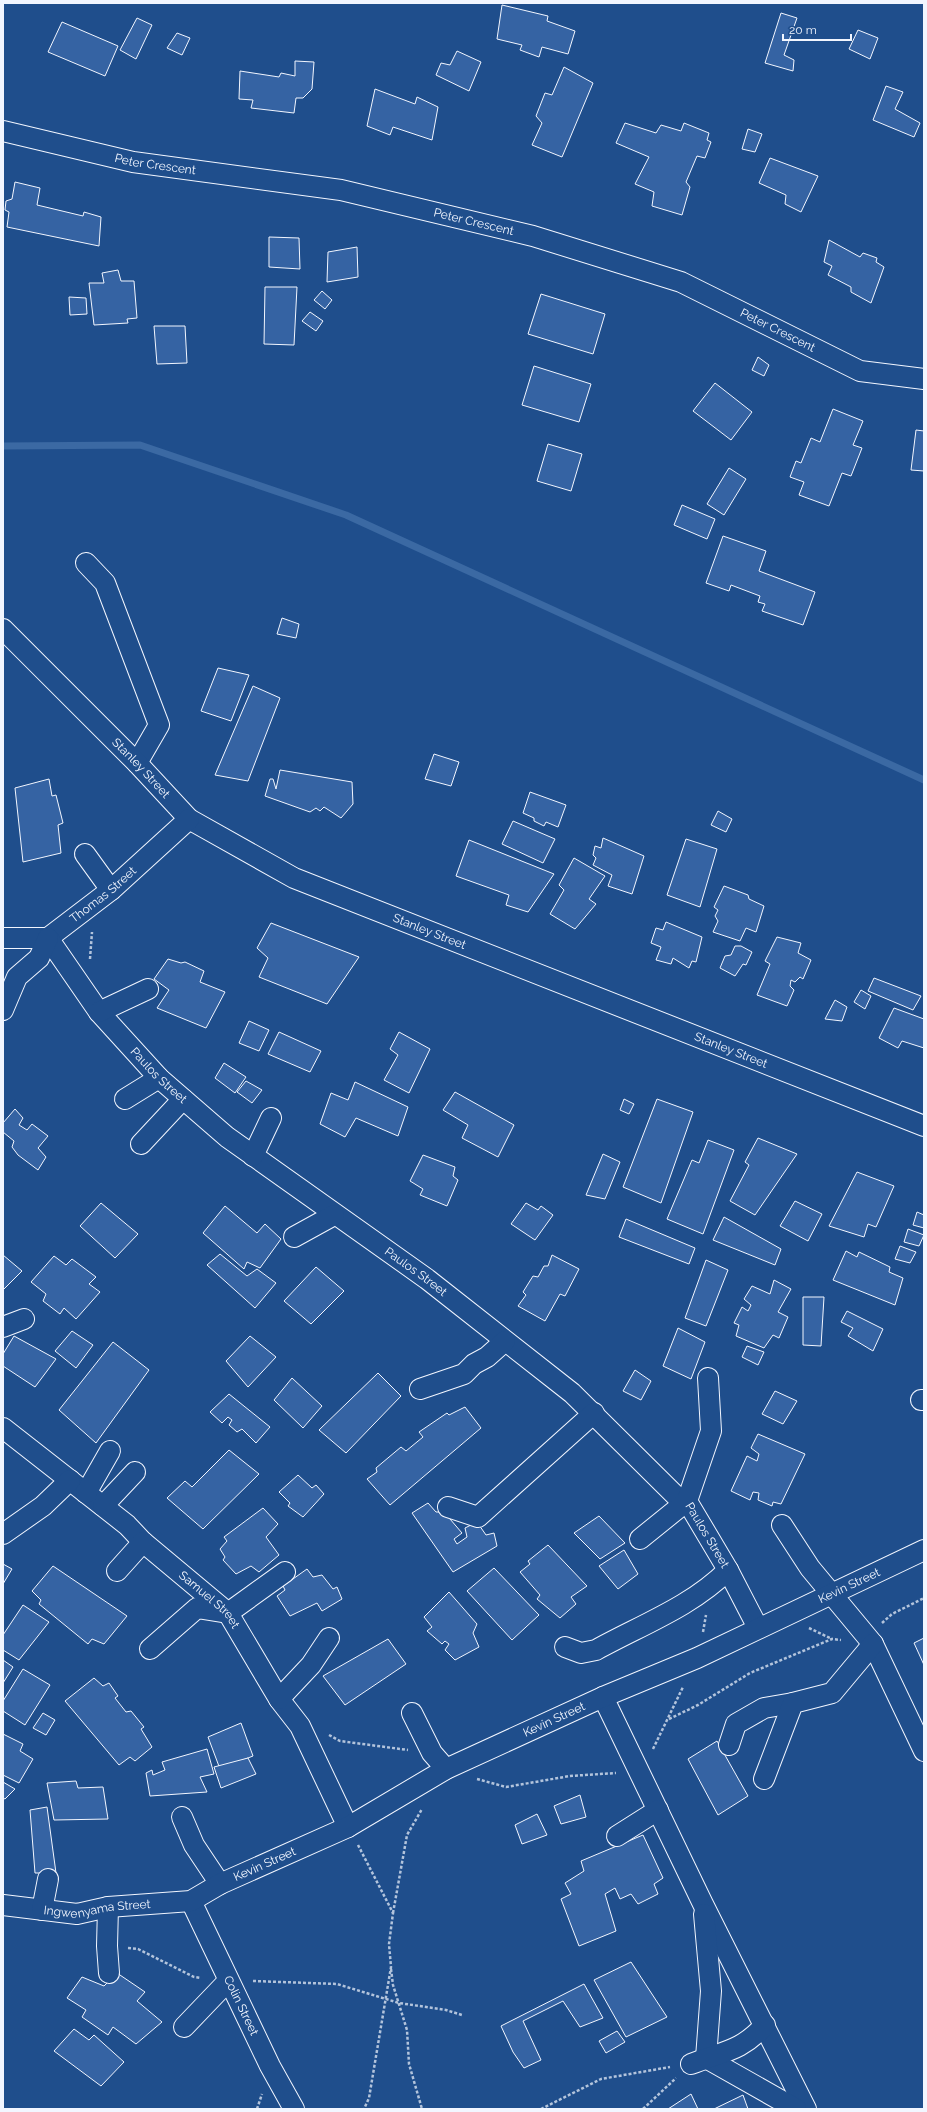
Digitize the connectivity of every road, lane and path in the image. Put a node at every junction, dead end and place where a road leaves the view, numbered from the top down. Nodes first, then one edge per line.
1 (3, 131) edge
2 (924, 379) edge
3 (86, 563) dead end
4 (3, 629) edge
5 (137, 763) junction
6 (189, 819) junction
7 (85, 854) dead end
8 (110, 890) junction
9 (3, 938) edge
10 (48, 938) junction
11 (10, 979) edge
12 (148, 989) dead end
13 (3, 1010) edge
14 (99, 1012) junction
15 (159, 1078) junction
16 (125, 1099) dead end
17 (182, 1099) junction
18 (272, 1118) dead end
19 (924, 1126) edge
20 (141, 1144) dead end
21 (253, 1156) junction
22 (334, 1215) junction
23 (294, 1237) dead end
24 (24, 1319) dead end
25 (3, 1327) edge
26 (505, 1341) junction
27 (708, 1378) dead end
28 (420, 1389) dead end
29 (594, 1414) junction
30 (3, 1428) edge
31 (110, 1450) dead end
32 (135, 1472) dead end
33 (70, 1480) junction
34 (86, 1493) junction
35 (687, 1501) junction
36 (103, 1506) junction
37 (448, 1507) dead end
38 (782, 1525) dead end
39 (3, 1534) edge
40 (640, 1539) dead end
41 (143, 1542) junction
42 (924, 1550) edge
43 (728, 1570) junction
44 (117, 1571) dead end
45 (285, 1572) dead end
46 (830, 1594) junction
47 (924, 1598) edge
48 (228, 1613) junction
49 (758, 1628) junction
50 (329, 1638) dead end
51 (873, 1644) junction
52 (565, 1647) dead end
53 (150, 1650) dead end
54 (603, 1697) junction
55 (278, 1699) junction
56 (793, 1704) junction
57 (412, 1713) dead end
58 (669, 1719) dead end
59 (300, 1726) junction
60 (729, 1745) dead end
61 (924, 1751) edge
62 (432, 1753) junction
63 (446, 1769) junction
64 (640, 1773) junction
65 (764, 1779) dead end
66 (427, 1802) dead end
67 (658, 1810) junction
68 (182, 1818) dead end
69 (348, 1827) junction
70 (617, 1836) dead end
71 (48, 1879) dead end
72 (220, 1884) junction
73 (190, 1901) junction
74 (703, 1904) junction
75 (3, 1905) edge
76 (108, 1907) junction
77 (42, 1910) junction
78 (393, 1913) junction
79 (107, 1946) junction
80 (391, 1967) junction
81 (110, 1973) dead end
82 (228, 1981) junction
83 (384, 1998) junction
84 (398, 2003) junction
85 (462, 2015) dead end
86 (765, 2025) junction
87 (184, 2027) dead end
88 (699, 2061) junction
89 (294, 2109) edge
90 (364, 2109) edge
91 (422, 2109) edge
92 (541, 2109) edge
93 (643, 2109) edge
94 (796, 2109) edge
95 (806, 2109) edge

1 - 2 street, Peter Crescent
3 - 5 street
4 - 5 street, Stanley Street
5 - 6 street, Stanley Street
6 - 8 street, Thomas Street
6 - 19 street, Stanley Street
7 - 8 street
8 - 10 street, Thomas Street
9 - 10 street
10 - 11 street
10 - 14 street, Paulos Street
11 - 13 street
12 - 14 street
14 - 15 street, Paulos Street
15 - 16 street
15 - 17 street, Paulos Street
17 - 20 street
17 - 21 street, Paulos Street
18 - 21 street
21 - 22 street, Paulos Street
22 - 23 street
22 - 26 street, Paulos Street
24 - 25 street
26 - 28 street
26 - 29 street, Paulos Street
27 - 35 street
29 - 35 street, Paulos Street
29 - 37 street
30 - 33 street, Samuel Street
31 - 34 street
32 - 36 street
33 - 34 street, Samuel Street
33 - 39 street
34 - 36 street, Samuel Street
35 - 40 street
35 - 43 street, Paulos Street
36 - 41 street, Samuel Street
38 - 46 street
41 - 44 street
41 - 48 street, Samuel Street
42 - 46 street, Kevin Street
43 - 49 street, Paulos Street
43 - 52 street
45 - 48 street
46 - 49 street, Kevin Street
46 - 51 street
47 - 51 path
48 - 53 street
48 - 55 street, Samuel Street
49 - 54 street, Kevin Street
50 - 55 street
51 - 56 street
51 - 58 path
51 - 61 street
54 - 63 street, Kevin Street
54 - 64 street
55 - 59 street, Samuel Street
56 - 60 street
56 - 65 street
57 - 62 street
59 - 62 path
59 - 69 street, Samuel Street
62 - 63 street
63 - 64 path
63 - 69 street, Kevin Street
64 - 67 street
66 - 78 path
67 - 70 street
67 - 74 street
68 - 72 street
69 - 72 street, Kevin Street
69 - 78 path
71 - 77 street
72 - 73 street, Kevin Street
73 - 76 street, Ingwenyama Street
73 - 82 street, Colin Street
74 - 86 street
74 - 88 street
75 - 77 street, Ingwenyama Street
76 - 77 street, Ingwenyama Street
76 - 79 street
78 - 80 path
79 - 81 street
79 - 82 path
80 - 83 path
80 - 84 path
82 - 83 path
82 - 87 street
82 - 89 street, Colin Street
83 - 84 path
83 - 90 path
84 - 85 path
84 - 91 path
86 - 88 street
86 - 95 street
88 - 92 path
88 - 93 path
88 - 94 street

